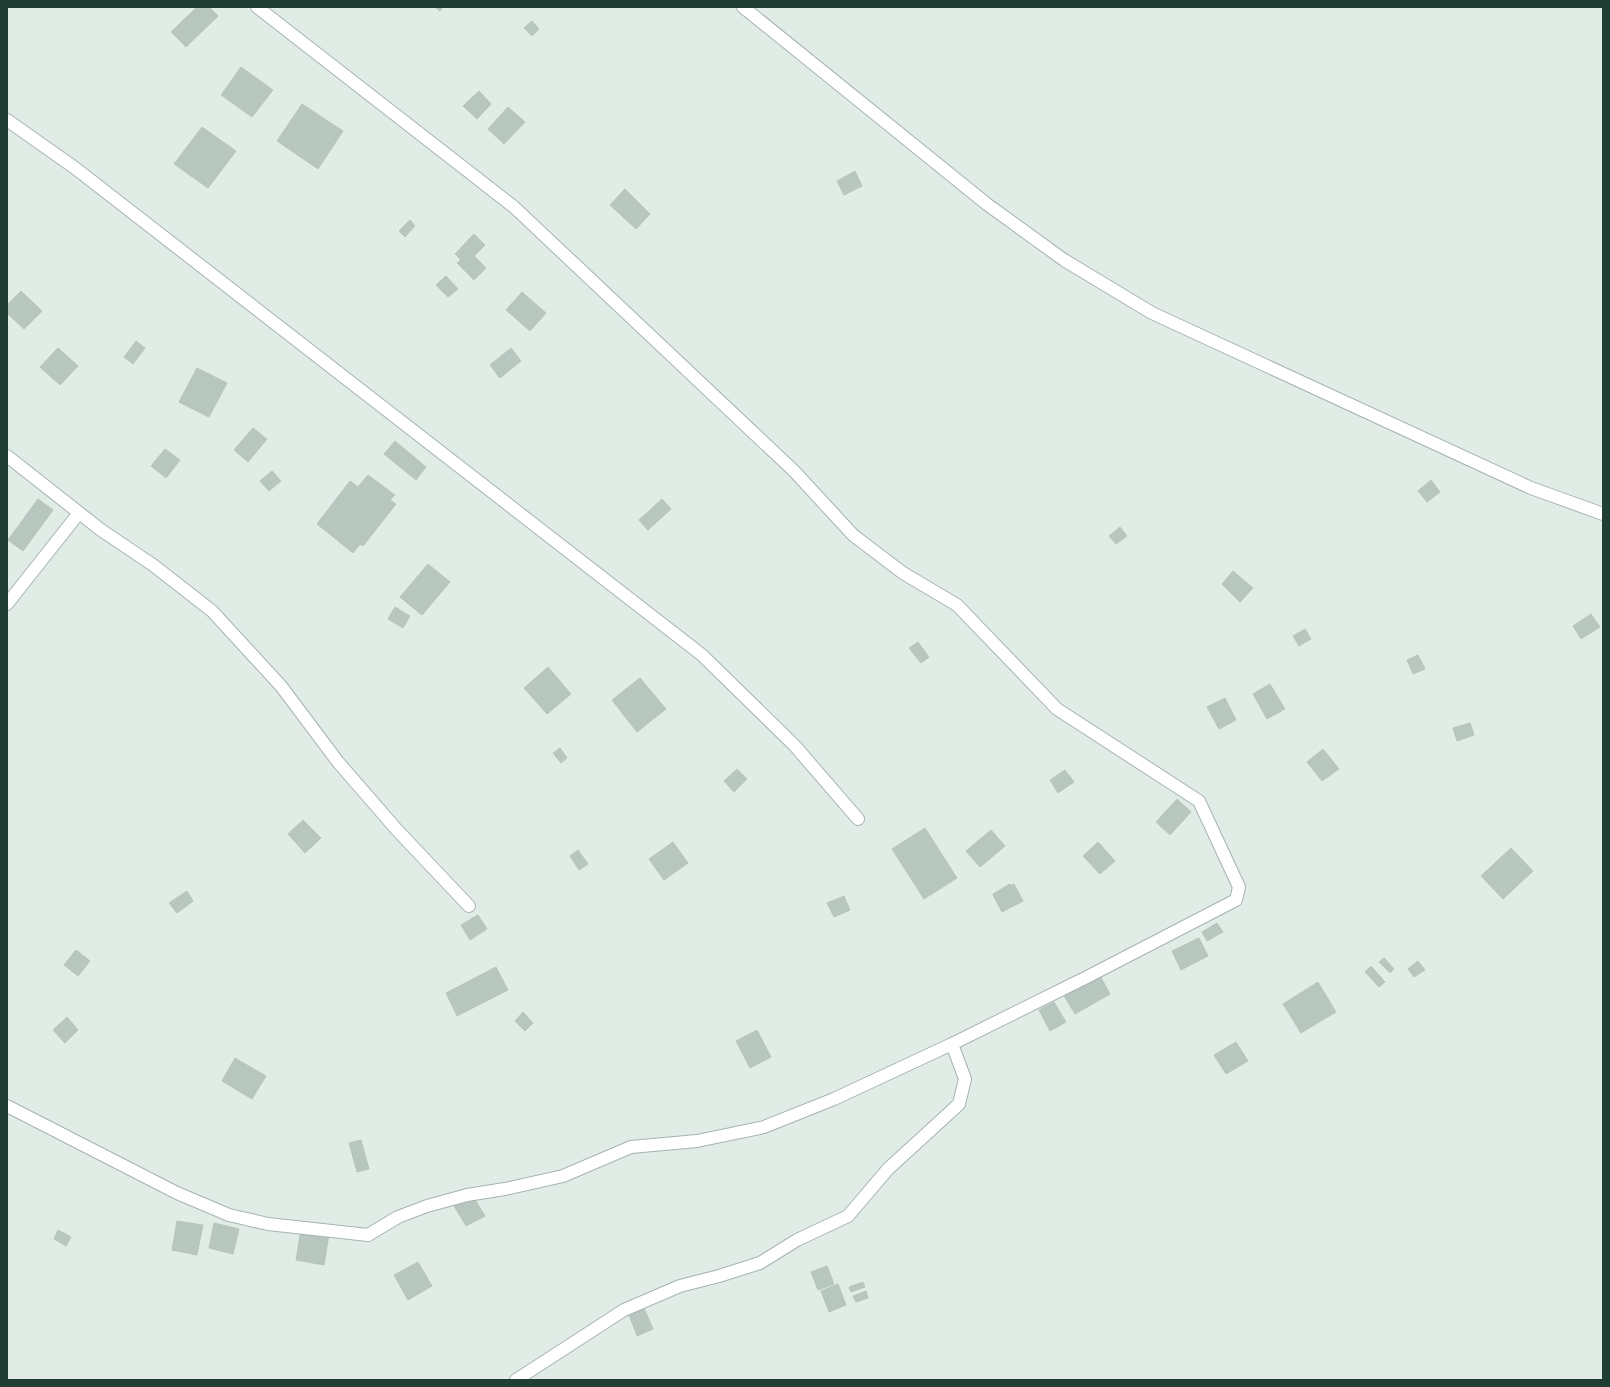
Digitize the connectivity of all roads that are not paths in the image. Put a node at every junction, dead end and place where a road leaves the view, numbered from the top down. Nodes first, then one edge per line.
1 (257, 7) edge
2 (743, 7) edge
3 (7, 120) edge
4 (7, 456) edge
5 (79, 513) junction
6 (1603, 514) edge
7 (7, 604) edge
8 (858, 819) dead end
9 (469, 906) dead end
10 (952, 1044) junction
11 (7, 1106) edge
12 (516, 1380) edge

1 - 10 street
2 - 6 street
3 - 8 street
4 - 5 street
5 - 7 street
5 - 9 street
10 - 11 street
10 - 12 street

